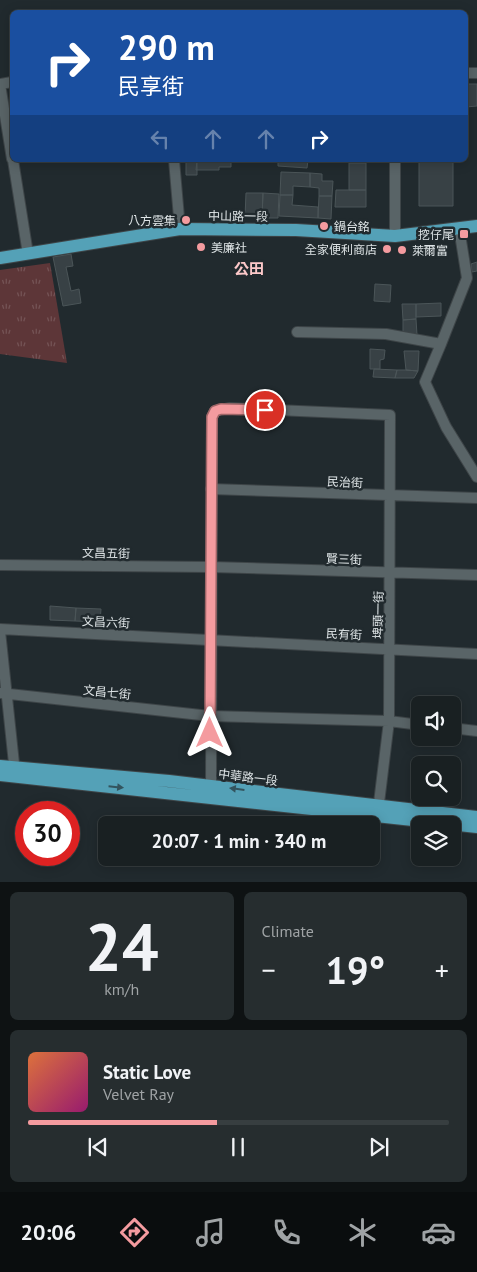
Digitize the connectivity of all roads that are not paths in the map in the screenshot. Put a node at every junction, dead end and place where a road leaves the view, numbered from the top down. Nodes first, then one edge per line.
1 (0, 84) edge
2 (10, 142) edge
3 (13, 162) edge
4 (174, 162) edge
5 (395, 162) edge
6 (477, 226) edge
7 (459, 228) junction
8 (180, 229) junction
9 (395, 236) junction
10 (28, 254) junction
11 (0, 258) edge
12 (297, 332) dead end
13 (441, 344) junction
14 (477, 477) edge
15 (211, 489) junction
16 (390, 497) junction
17 (477, 498) edge
18 (0, 565) edge
19 (211, 567) junction
20 (391, 572) junction
21 (477, 575) edge
22 (0, 630) edge
23 (210, 641) junction
24 (390, 649) junction
25 (477, 654) edge
26 (3, 693) edge
27 (210, 716) junction
28 (388, 721) junction
29 (411, 724) edge
30 (461, 729) edge
31 (477, 731) edge
32 (0, 766) edge
33 (15, 772) junction
34 (0, 775) edge
35 (211, 792) junction
36 (378, 810) junction
37 (477, 818) edge
38 (477, 827) edge

1 - 2 street
3 - 10 street
4 - 8 street
5 - 9 street
6 - 7 main road, 中山路一段
7 - 9 main road, 中山路一段
7 - 13 street
8 - 9 main road, 中山路一段
8 - 10 main road, 中山路一段
10 - 11 main road, 中山路一段
12 - 13 street
13 - 14 street
15 - 16 street, 民治街
15 - 16 street, 埤頭一街
15 - 19 street
16 - 17 street, 民治街
16 - 20 street, 埤頭一街
18 - 19 street, 文昌五街
19 - 20 street, 賢三街
19 - 23 street
20 - 21 street, 賢三街
20 - 24 street, 埤頭一街
22 - 23 street, 文昌六街
22 - 26 street
23 - 24 street, 民有街
23 - 27 street
24 - 25 street, 民有街
24 - 28 street, 埤頭一街
26 - 27 street, 文昌七街
26 - 33 street
27 - 28 street, 文昌七街
27 - 35 street
28 - 29 street, 文昌七街
28 - 36 street, 埤頭一街
30 - 31 street
32 - 33 main road
33 - 34 main road
33 - 35 main road, 中華路一段
35 - 36 main road, 中華路一段
36 - 37 main road, 中華路一段
36 - 38 main road, 中華路一段

